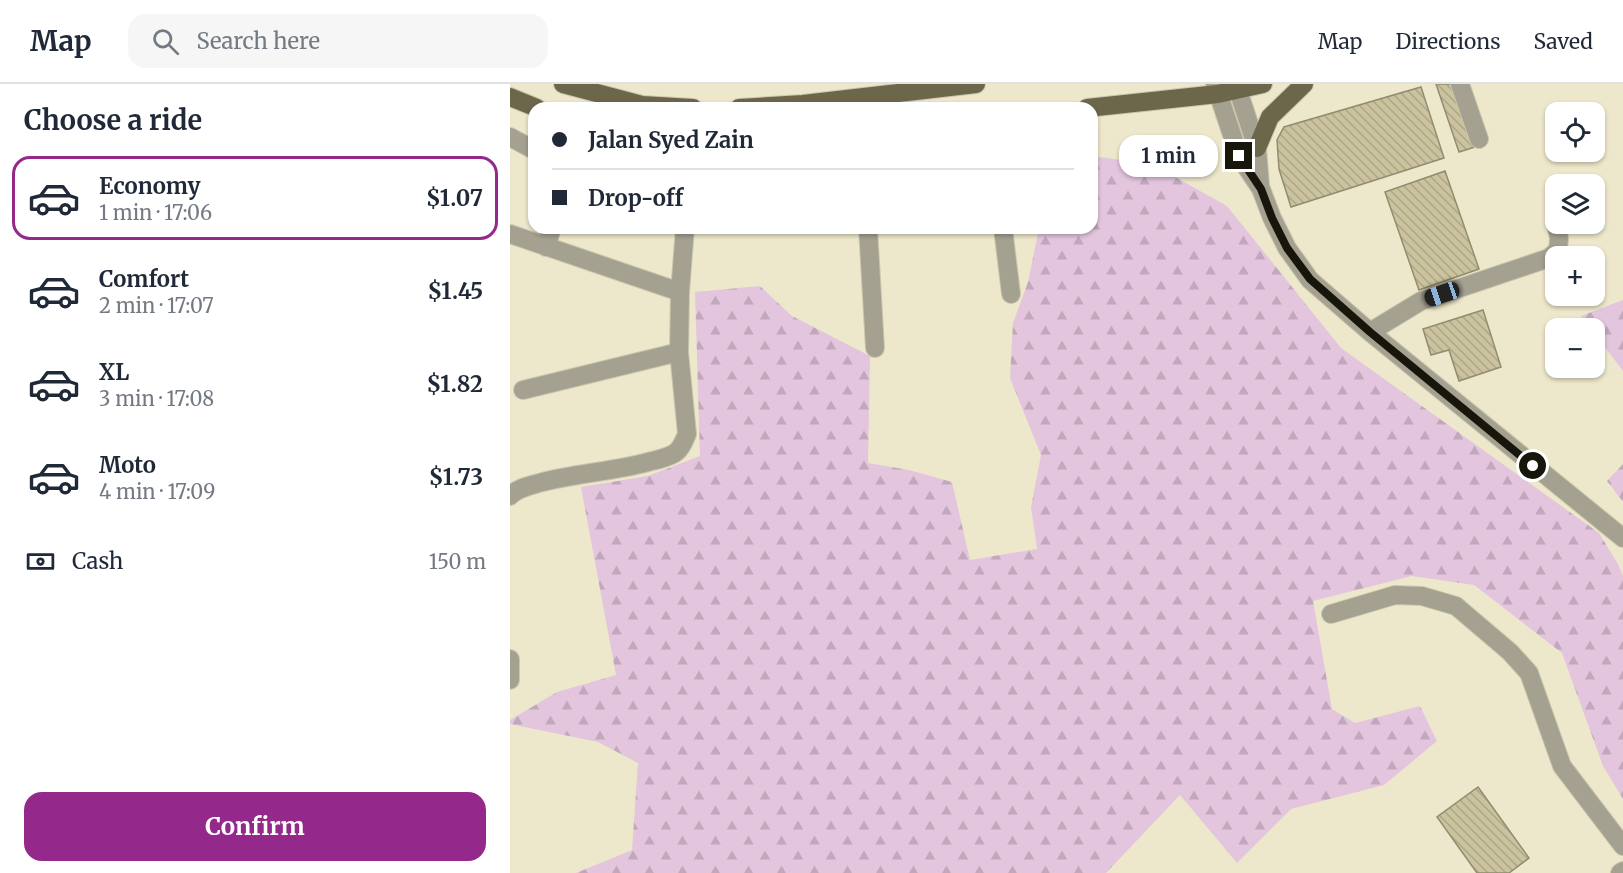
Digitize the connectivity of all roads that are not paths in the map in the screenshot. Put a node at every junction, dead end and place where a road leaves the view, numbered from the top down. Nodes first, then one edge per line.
1 (563, 84) edge
2 (976, 84) edge
3 (1263, 84) edge
4 (1304, 84) edge
5 (1460, 84) edge
6 (1237, 87) edge
7 (592, 88) edge
8 (1216, 89) edge
9 (852, 91) edge
10 (510, 97) edge
11 (633, 102) edge
12 (779, 102) edge
13 (528, 104) edge
14 (1098, 106) edge
15 (510, 138) edge
16 (1479, 139) dead end
17 (528, 147) edge
18 (1257, 148) junction
19 (1261, 189) junction
20 (510, 234) edge
21 (550, 234) edge
22 (685, 234) edge
23 (868, 234) edge
24 (1004, 234) edge
25 (1558, 234) edge
26 (546, 246) junction
27 (680, 292) junction
28 (1011, 294) dead end
29 (1370, 332) junction
30 (874, 348) dead end
31 (679, 352) junction
32 (523, 390) dead end
33 (510, 496) edge
34 (1623, 538) edge
35 (1331, 614) dead end
36 (510, 659) edge
37 (510, 680) edge
38 (1623, 846) edge

1 - 7 main road
2 - 9 main road
3 - 6 main road
4 - 18 main road
5 - 16 street
6 - 8 main road
6 - 18 street
7 - 11 main road
8 - 14 main road
8 - 19 street
9 - 12 main road
10 - 13 main road
15 - 17 street
18 - 19 street
19 - 29 street
20 - 26 street
21 - 26 street
22 - 27 street
23 - 30 street
24 - 28 street
25 - 29 street
26 - 27 street
27 - 31 street
29 - 34 street
31 - 32 street
31 - 33 street
35 - 38 street
36 - 37 street

